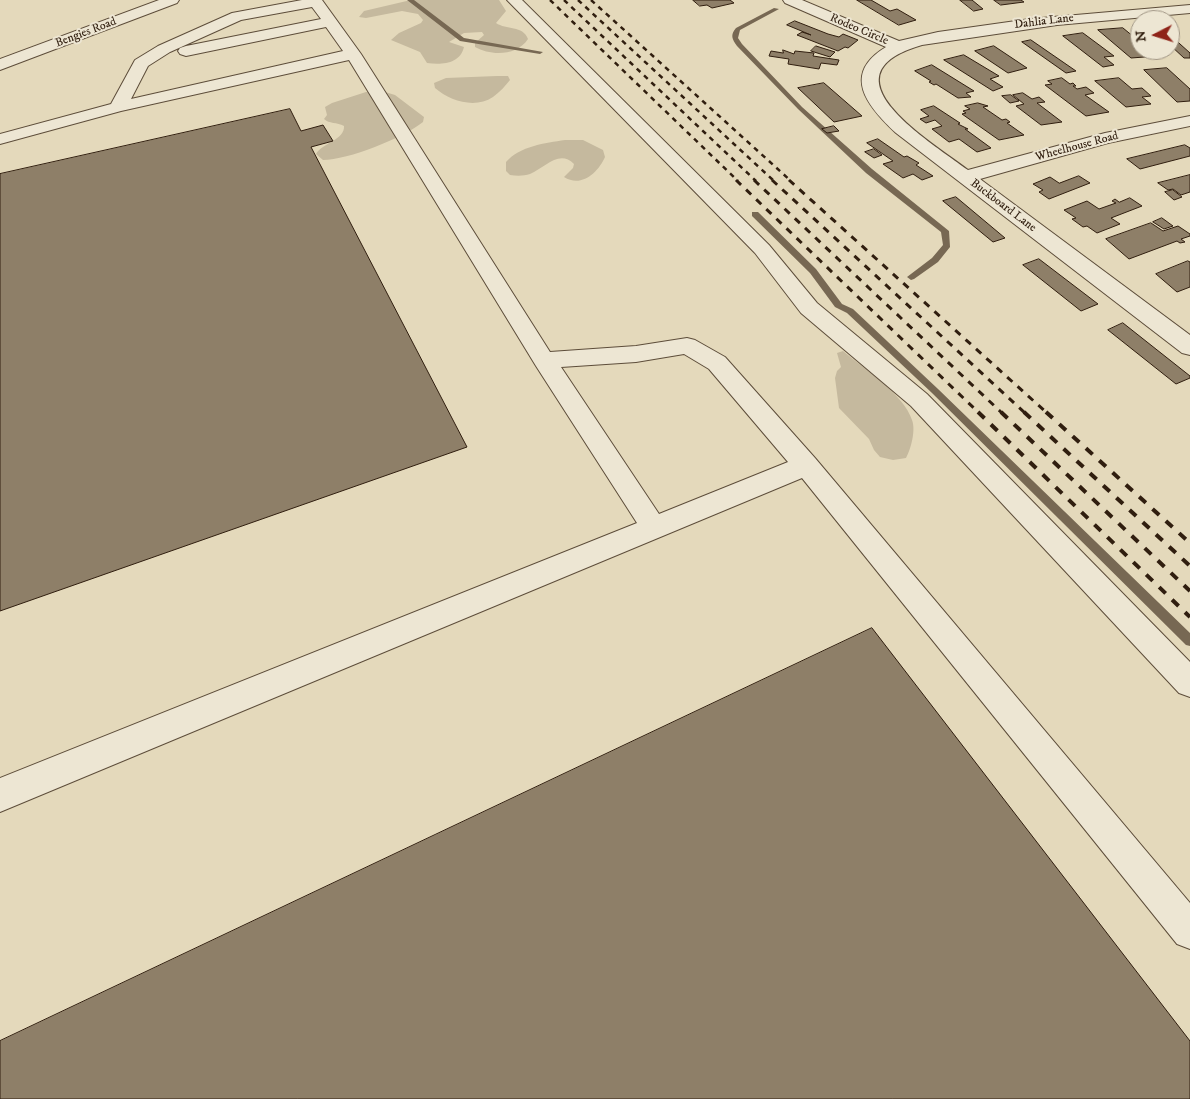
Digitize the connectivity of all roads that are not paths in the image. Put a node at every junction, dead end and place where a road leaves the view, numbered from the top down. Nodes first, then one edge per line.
1 (172, 0) edge
2 (514, 0) edge
3 (790, 0) edge
4 (1190, 9) edge
5 (330, 22) junction
6 (899, 47) junction
7 (164, 49) junction
8 (353, 54) junction
9 (0, 65) edge
10 (118, 107) junction
11 (1190, 121) edge
12 (0, 139) edge
13 (965, 177) junction
14 (1190, 347) edge
15 (544, 360) junction
16 (806, 465) junction
17 (654, 528) junction
18 (1190, 683) edge
19 (0, 795) edge
20 (1190, 931) edge

1 - 9 street, Bengies Road
2 - 18 street
3 - 6 street, Rodeo Circle
4 - 6 street, Dahlia Lane
5 - 7 street
5 - 7 street
5 - 8 street
6 - 13 street, Buckboard Lane
7 - 10 street
8 - 10 street
8 - 15 street
10 - 12 street
11 - 13 street, Wheelhouse Road
13 - 14 street, Buckboard Lane
15 - 16 street
15 - 17 street
16 - 17 street
16 - 20 street
17 - 19 street

